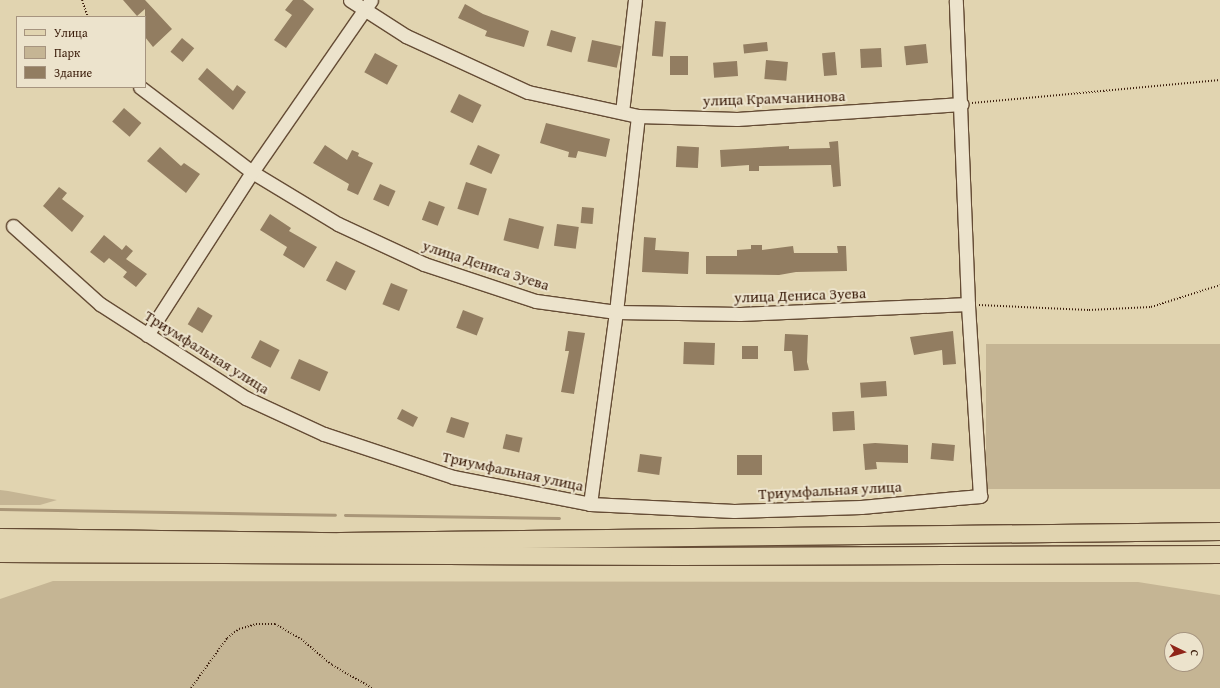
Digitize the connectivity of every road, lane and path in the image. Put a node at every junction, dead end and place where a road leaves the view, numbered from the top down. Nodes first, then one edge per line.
1 (82, 0) edge
2 (350, 0) edge
3 (371, 0) edge
4 (635, 0) edge
5 (956, 0) edge
6 (363, 11) junction
7 (88, 16) edge
8 (1220, 80) edge
9 (141, 88) edge
10 (961, 104) junction
11 (622, 112) junction
12 (638, 116) junction
13 (252, 172) junction
14 (13, 226) dead end
15 (1220, 285) edge
16 (968, 304) junction
17 (616, 312) junction
18 (147, 334) junction
19 (590, 504) junction
20 (1220, 532) edge
21 (0, 537) edge
22 (0, 553) edge
23 (1220, 554) edge
24 (191, 688) edge
25 (372, 688) edge

1 - 7 path
2 - 6 street, улица Крамчанинова
3 - 6 street
4 - 11 street
5 - 10 street
6 - 11 street, улица Крамчанинова
6 - 13 street
8 - 10 path
9 - 13 street, улица Дениса Зуева
10 - 12 street, улица Крамчанинова
10 - 16 street
11 - 12 street, улица Крамчанинова
12 - 17 street
13 - 17 street, улица Дениса Зуева
13 - 18 street
14 - 18 street, Триумфальная улица
15 - 16 path
16 - 17 street, улица Дениса Зуева
16 - 19 street, Триумфальная улица
17 - 19 street
18 - 19 street, Триумфальная улица
20 - 21 main road
22 - 23 main road
24 - 25 path

